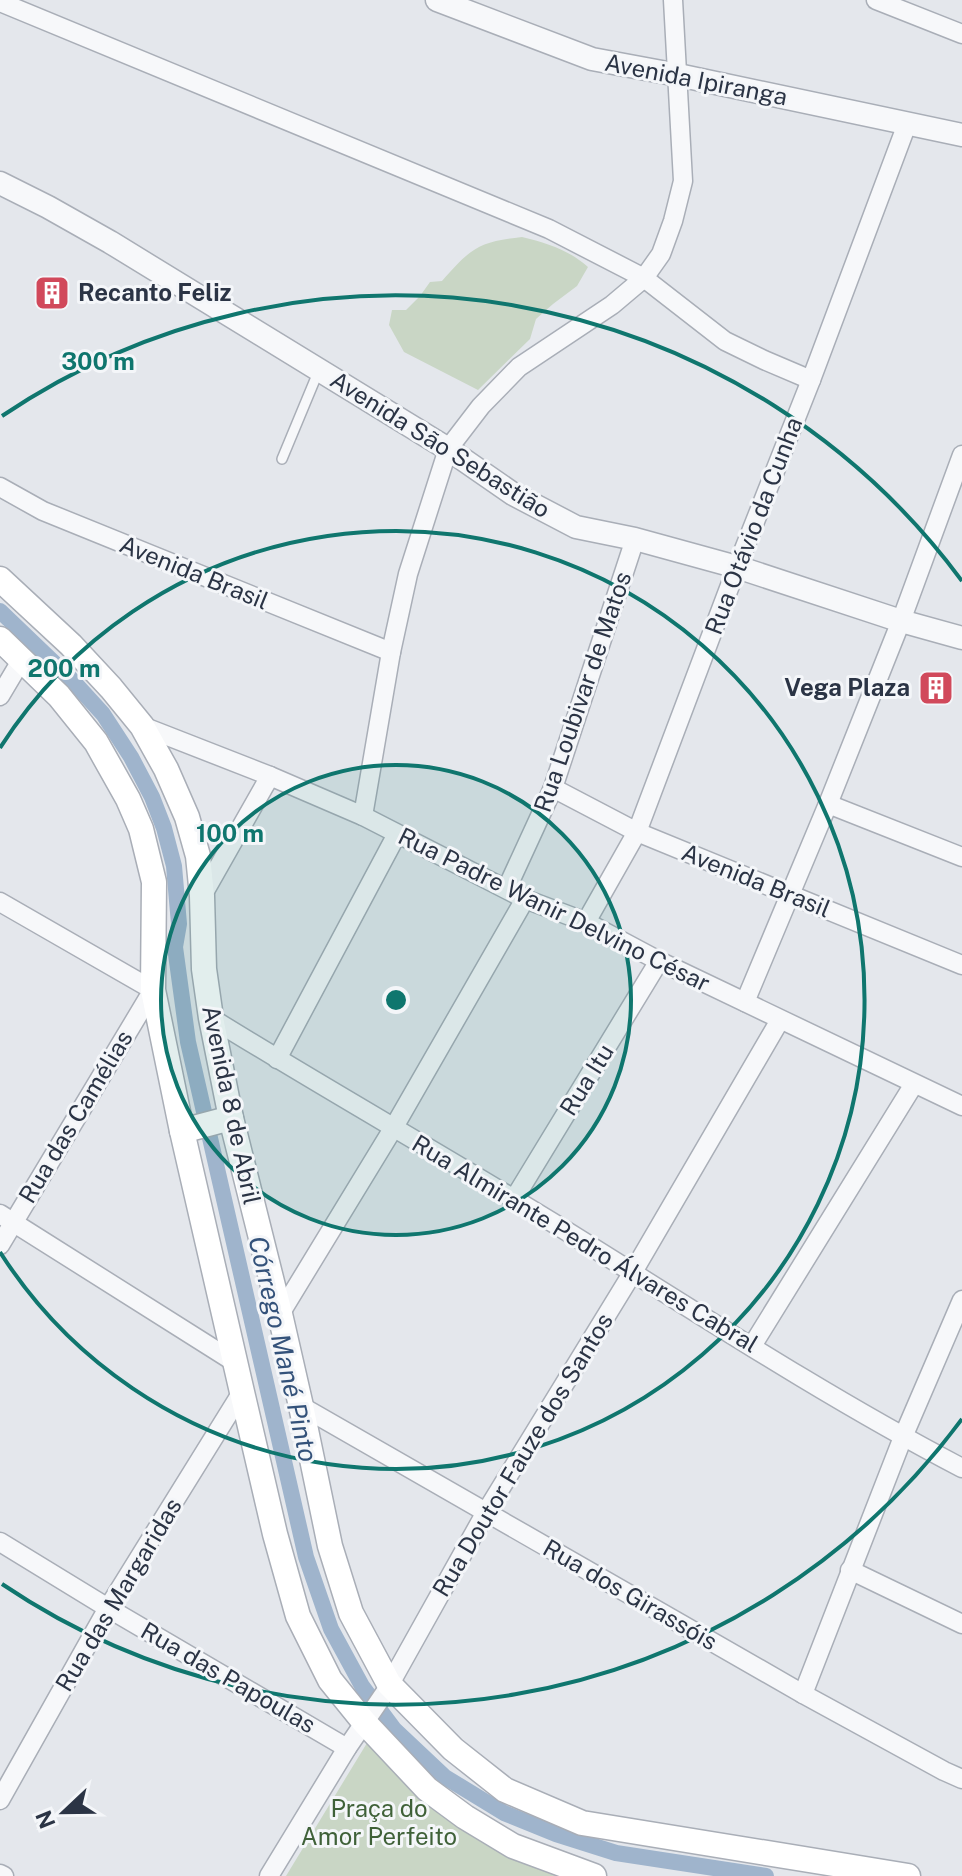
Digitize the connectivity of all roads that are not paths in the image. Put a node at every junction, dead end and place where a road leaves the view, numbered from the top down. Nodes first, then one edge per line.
1 (437, 0) edge
2 (673, 0) edge
3 (877, 0) edge
4 (0, 2) edge
5 (962, 34) edge
6 (678, 75) junction
7 (907, 124) junction
8 (962, 135) edge
9 (0, 183) edge
10 (644, 278) junction
11 (319, 370) junction
12 (811, 380) junction
13 (448, 449) junction
14 (962, 455) edge
15 (282, 459) dead end
16 (0, 487) edge
17 (635, 539) junction
18 (737, 567) junction
19 (0, 579) edge
20 (901, 621) junction
21 (962, 638) edge
22 (0, 639) edge
23 (391, 652) junction
24 (22, 659) junction
25 (0, 696) edge
26 (142, 726) junction
27 (270, 776) junction
28 (553, 788) junction
29 (828, 804) junction
30 (363, 816) junction
31 (637, 832) junction
32 (397, 834) junction
33 (962, 857) edge
34 (507, 888) junction
35 (789, 895) junction
36 (202, 896) junction
37 (525, 899) junction
38 (0, 902) edge
39 (586, 922) junction
40 (659, 961) junction
41 (962, 965) edge
42 (153, 990) junction
43 (745, 1002) junction
44 (211, 1018) junction
45 (780, 1020) junction
46 (277, 1059) junction
47 (914, 1084) junction
48 (962, 1106) edge
49 (206, 1125) junction
50 (394, 1127) junction
51 (514, 1199) junction
52 (7, 1218) edge
53 (0, 1245) edge
54 (633, 1272) junction
55 (962, 1300) edge
56 (280, 1314) junction
57 (752, 1346) junction
58 (236, 1363) junction
59 (242, 1392) junction
60 (301, 1406) junction
61 (903, 1437) junction
62 (962, 1468) edge
63 (486, 1512) junction
64 (0, 1542) edge
65 (850, 1570) junction
66 (108, 1608) junction
67 (962, 1624) edge
68 (388, 1687) junction
69 (803, 1694) junction
70 (366, 1718) junction
71 (347, 1748) junction
72 (962, 1779) edge
73 (0, 1800) edge
74 (269, 1876) edge
75 (594, 1876) edge
76 (908, 1876) edge

1 - 6 street, Avenida Ipiranga
2 - 6 street
3 - 5 street
4 - 10 street
6 - 7 street, Avenida Ipiranga
6 - 10 street
7 - 8 street, Avenida Ipiranga
7 - 12 street, Rua Otávio da Cunha
9 - 11 street, Avenida São Sebastião
10 - 12 street
10 - 13 street
11 - 13 street, Avenida São Sebastião
11 - 15 lane
12 - 18 street, Rua Otávio da Cunha
13 - 17 street, Avenida São Sebastião
13 - 23 street
14 - 20 street
16 - 23 street, Avenida Brasil
17 - 18 street, Avenida São Sebastião
17 - 28 street, Rua Loubivar de Matos
18 - 20 street, Avenida São Sebastião
18 - 31 street, Rua Otávio da Cunha
19 - 26 main road, Avenida 8 de Abril
20 - 21 street, Avenida São Sebastião
20 - 29 street
22 - 24 main road, Avenida 8 de Abril
23 - 30 street
24 - 25 street
24 - 42 main road, Avenida 8 de Abril
26 - 27 street, Rua Padre Wanir Delvino César
26 - 36 main road, Avenida 8 de Abril
27 - 30 street, Rua Padre Wanir Delvino César
27 - 36 street
28 - 31 street, Avenida Brasil
28 - 34 street, Rua Loubivar de Matos
29 - 33 street
29 - 35 street
30 - 32 street, Rua Padre Wanir Delvino César
31 - 35 street, Avenida Brasil
31 - 39 street, Rua Otávio da Cunha
32 - 34 street, Rua Padre Wanir Delvino César
32 - 46 street
34 - 37 street, Rua Padre Wanir Delvino César
35 - 41 street, Avenida Brasil
35 - 43 street
36 - 44 main road, Avenida 8 de Abril
37 - 39 street, Rua Padre Wanir Delvino César
37 - 50 street
38 - 42 street
39 - 40 street, Rua Padre Wanir Delvino César
40 - 43 street, Rua Padre Wanir Delvino César
40 - 51 street, Rua Itu
42 - 49 main road, Avenida 8 de Abril
42 - 52 street, Rua das Camélias
43 - 45 street, Rua Padre Wanir Delvino César
44 - 46 street, Rua Almirante Pedro Álvares Cabral
44 - 49 main road, Avenida 8 de Abril
45 - 47 street, Rua Padre Wanir Delvino César
45 - 54 street, Rua Doutor Fauze dos Santos
46 - 50 street, Rua Almirante Pedro Álvares Cabral
47 - 48 street, Rua Padre Wanir Delvino César
47 - 57 street
49 - 56 main road, Avenida 8 de Abril
49 - 58 main road, Avenida 8 de Abril
50 - 51 street, Rua Almirante Pedro Álvares Cabral
50 - 56 street
51 - 54 street, Rua Almirante Pedro Álvares Cabral
52 - 53 street, Rua das Camélias
52 - 58 street
54 - 57 street, Rua Almirante Pedro Álvares Cabral
54 - 63 street, Rua Doutor Fauze dos Santos
55 - 61 street
56 - 60 main road, Avenida 8 de Abril
57 - 61 street, Rua Almirante Pedro Álvares Cabral
58 - 59 main road, Avenida 8 de Abril
59 - 66 street, Rua das Margaridas
59 - 70 main road, Avenida 8 de Abril
60 - 63 street, Rua dos Girassóis
60 - 68 main road, Avenida 8 de Abril
61 - 62 street, Rua Almirante Pedro Álvares Cabral
61 - 65 street
63 - 68 street, Rua Doutor Fauze dos Santos
63 - 69 street, Rua dos Girassóis
64 - 66 street, Rua das Papoulas
65 - 67 street
65 - 69 street
66 - 71 street, Rua das Papoulas
66 - 73 street, Rua das Margaridas
68 - 70 street, Rua Doutor Fauze dos Santos
68 - 76 main road, Avenida 8 de Abril
69 - 72 street, Rua dos Girassóis
70 - 71 street
70 - 75 main road, Avenida 8 de Abril
71 - 74 street

